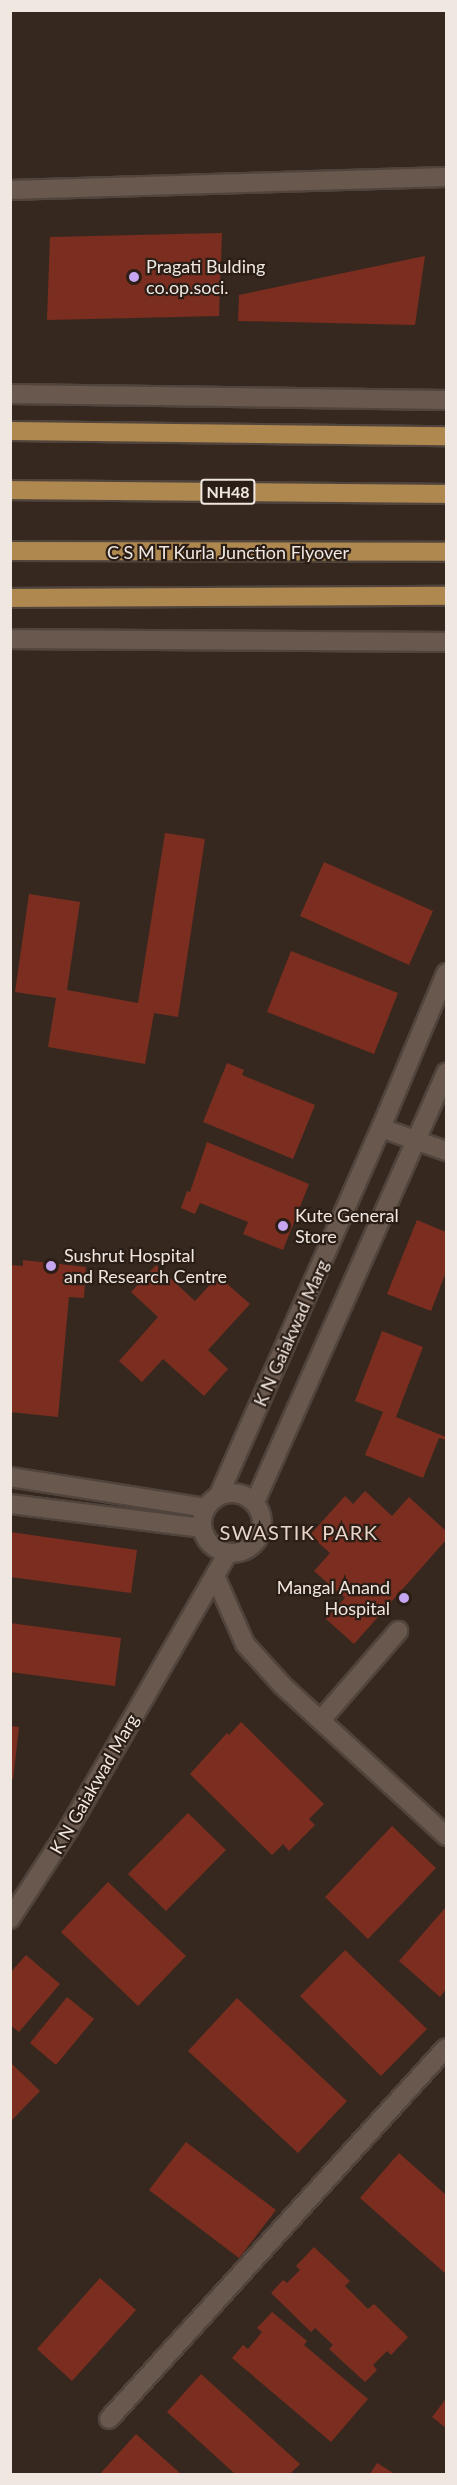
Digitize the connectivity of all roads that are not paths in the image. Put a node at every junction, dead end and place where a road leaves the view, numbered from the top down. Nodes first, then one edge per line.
1 (447, 177) edge
2 (10, 190) edge
3 (10, 394) edge
4 (447, 400) edge
5 (10, 431) edge
6 (447, 436) edge
7 (10, 490) edge
8 (447, 494) edge
9 (10, 552) edge
10 (447, 552) edge
11 (447, 596) edge
12 (10, 598) edge
13 (10, 639) edge
14 (447, 642) edge
15 (446, 978) edge
16 (447, 1073) edge
17 (381, 1128) junction
18 (418, 1139) junction
19 (447, 1151) edge
20 (10, 1478) edge
21 (51, 1484) junction
22 (219, 1495) junction
23 (255, 1502) junction
24 (10, 1504) edge
25 (206, 1508) junction
26 (49, 1509) junction
27 (202, 1528) junction
28 (228, 1553) junction
29 (215, 1576) junction
30 (398, 1631) dead end
31 (321, 1720) junction
32 (447, 1836) edge
33 (14, 1911) edge
34 (447, 2048) edge
35 (109, 2419) dead end

1 - 2 street
3 - 4 street
5 - 6 highway
7 - 8 highway, NH48
9 - 10 highway, C S M T Kurla Junction Flyover
11 - 12 highway
13 - 14 street
15 - 17 street, K N Gaiakwad Marg
16 - 18 street, K N Gaiakwad Marg
17 - 18 street
17 - 22 street, K N Gaiakwad Marg
18 - 19 street
18 - 23 street, K N Gaiakwad Marg
20 - 21 street
21 - 25 street
21 - 26 street
22 - 23 street
22 - 25 street
23 - 28 street
24 - 26 street
25 - 27 street
26 - 27 street
27 - 28 street
28 - 29 street, K N Gaiakwad Marg
29 - 31 street
29 - 33 street, K N Gaiakwad Marg
30 - 31 street
31 - 32 street
34 - 35 street

